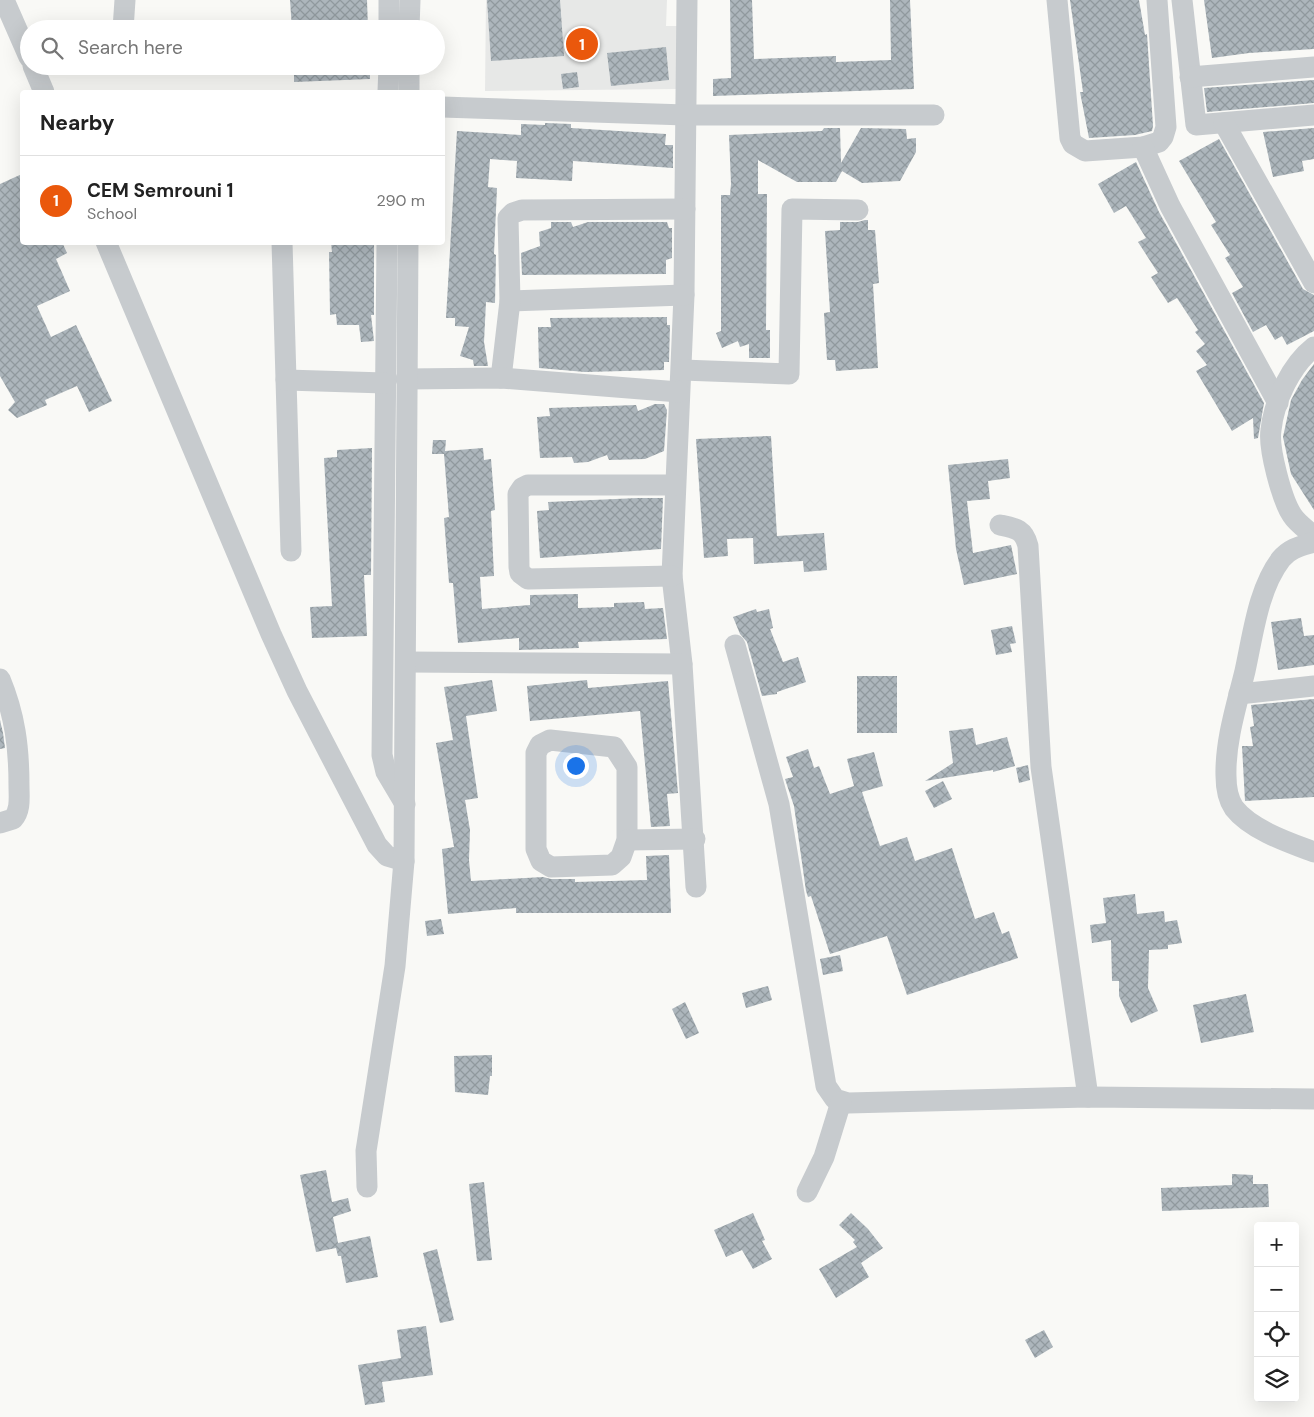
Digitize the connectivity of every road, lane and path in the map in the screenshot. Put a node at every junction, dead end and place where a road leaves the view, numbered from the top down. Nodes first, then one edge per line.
1 (4, 0) edge
2 (125, 0) edge
3 (389, 0) edge
4 (410, 0) edge
5 (687, 0) edge
6 (1057, 0) edge
7 (1157, 0) edge
8 (1182, 0) edge
9 (124, 20) edge
10 (389, 20) edge
11 (410, 20) edge
12 (20, 36) edge
13 (1314, 67) edge
14 (37, 75) edge
15 (388, 75) edge
16 (409, 75) edge
17 (1190, 77) junction
18 (43, 90) edge
19 (388, 90) edge
20 (409, 90) edge
21 (445, 107) edge
22 (686, 115) junction
23 (1314, 115) edge
24 (934, 116) dead end
25 (1224, 123) junction
26 (1143, 147) junction
27 (685, 210) junction
28 (858, 210) dead end
29 (107, 245) edge
30 (282, 245) edge
31 (387, 245) edge
32 (408, 245) edge
33 (1314, 283) edge
34 (684, 295) junction
35 (510, 301) junction
36 (1314, 347) edge
37 (682, 370) junction
38 (501, 378) junction
39 (406, 379) junction
40 (286, 380) junction
41 (385, 383) junction
42 (679, 392) junction
43 (1278, 403) junction
44 (675, 485) junction
45 (1000, 525) dead end
46 (1314, 536) edge
47 (1314, 542) edge
48 (291, 551) dead end
49 (672, 576) junction
50 (735, 645) dead end
51 (407, 662) junction
52 (682, 664) junction
53 (0, 679) edge
54 (1314, 686) edge
55 (1239, 694) junction
56 (405, 804) junction
57 (0, 823) edge
58 (695, 839) junction
59 (628, 840) junction
60 (1314, 852) edge
61 (404, 860) junction
62 (696, 887) dead end
63 (1088, 1097) junction
64 (1314, 1099) edge
65 (841, 1102) junction
66 (367, 1187) dead end
67 (807, 1192) dead end

1 - 12 street
2 - 9 street
3 - 10 street
4 - 11 street
5 - 22 street
6 - 26 street
7 - 26 street
8 - 17 street
13 - 17 street
14 - 18 street
15 - 19 street
16 - 20 street
17 - 25 street
21 - 22 street
22 - 24 street
22 - 27 street
23 - 25 street
25 - 33 street
26 - 43 street
27 - 34 street
27 - 35 street
28 - 37 street
29 - 61 street
30 - 40 street
31 - 41 street
32 - 39 street
34 - 35 street
34 - 37 street
35 - 38 street
36 - 43 street
37 - 42 street
38 - 39 street
38 - 42 street
39 - 51 street
40 - 41 street
40 - 48 street
41 - 56 street
42 - 44 street
43 - 46 street
44 - 49 street
44 - 49 street
45 - 63 street
47 - 55 street
49 - 52 street
50 - 65 street
51 - 52 street
51 - 56 street
52 - 58 street
53 - 57 street
54 - 55 street
55 - 60 street
56 - 61 street
58 - 59 street
58 - 62 street
59 - 59 street
61 - 66 street
63 - 64 street
63 - 65 street
65 - 67 street

